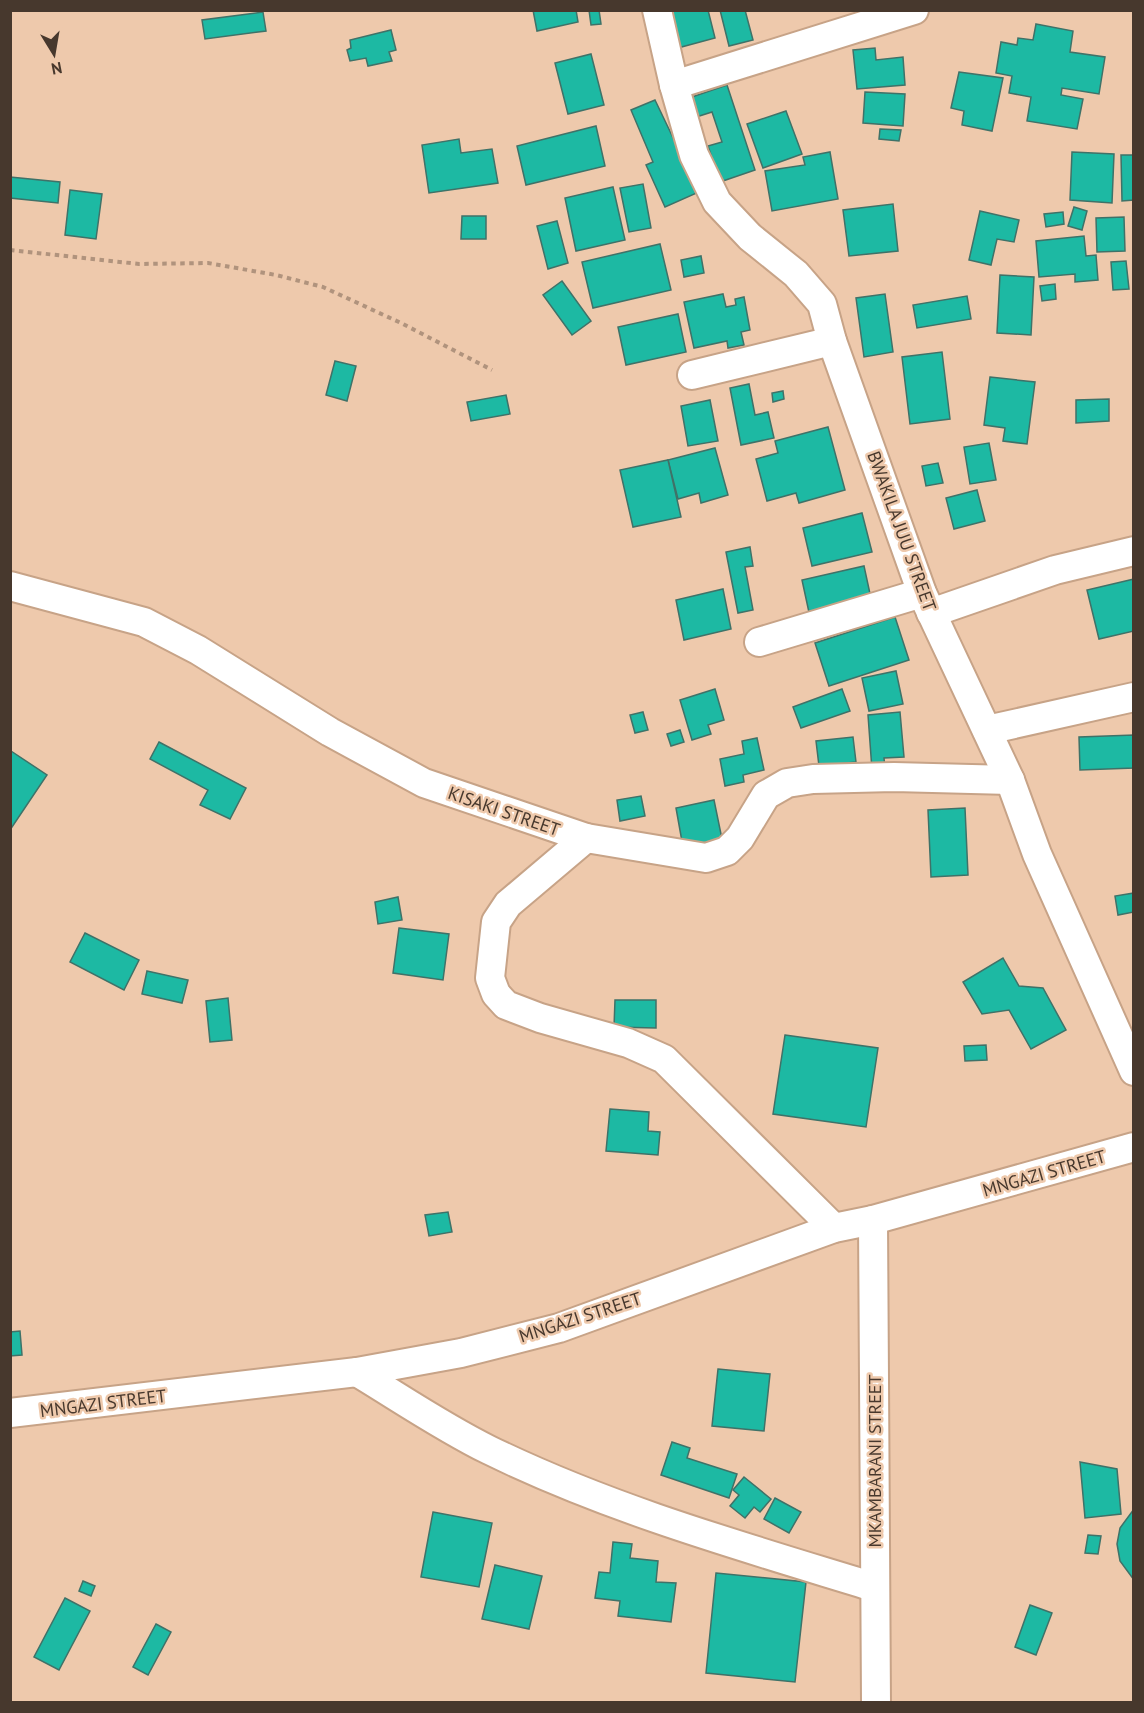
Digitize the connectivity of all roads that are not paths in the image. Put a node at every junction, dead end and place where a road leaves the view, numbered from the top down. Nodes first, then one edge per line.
1 (657, 10) edge
2 (914, 10) edge
3 (674, 85) junction
4 (832, 341) junction
5 (692, 375) dead end
6 (1134, 551) edge
7 (10, 586) edge
8 (926, 603) junction
9 (759, 642) dead end
10 (1134, 697) edge
11 (987, 730) junction
12 (1010, 780) junction
13 (586, 838) junction
14 (1134, 1071) edge
15 (1134, 1146) edge
16 (873, 1220) junction
17 (834, 1228) junction
18 (357, 1372) junction
19 (10, 1413) edge
20 (874, 1587) junction
21 (876, 1702) edge

1 - 3 street, BWAKILA JUU STREET
2 - 3 street
3 - 4 street, BWAKILA JUU STREET
4 - 5 street
4 - 8 street, BWAKILA JUU STREET
6 - 8 street
7 - 13 street, KISAKI STREET
8 - 9 street
8 - 11 street, BWAKILA JUU STREET
10 - 11 street
11 - 12 street, BWAKILA JUU STREET
12 - 13 street, KISAKI STREET
12 - 14 street, BWAKILA JUU STREET
13 - 17 street
15 - 16 street, MNGAZI STREET
16 - 17 street, MNGAZI STREET
16 - 20 street, MKAMBARANI STREET
17 - 18 street, MNGAZI STREET
18 - 19 street, MNGAZI STREET
18 - 20 street
20 - 21 street, MKAMBARANI STREET

